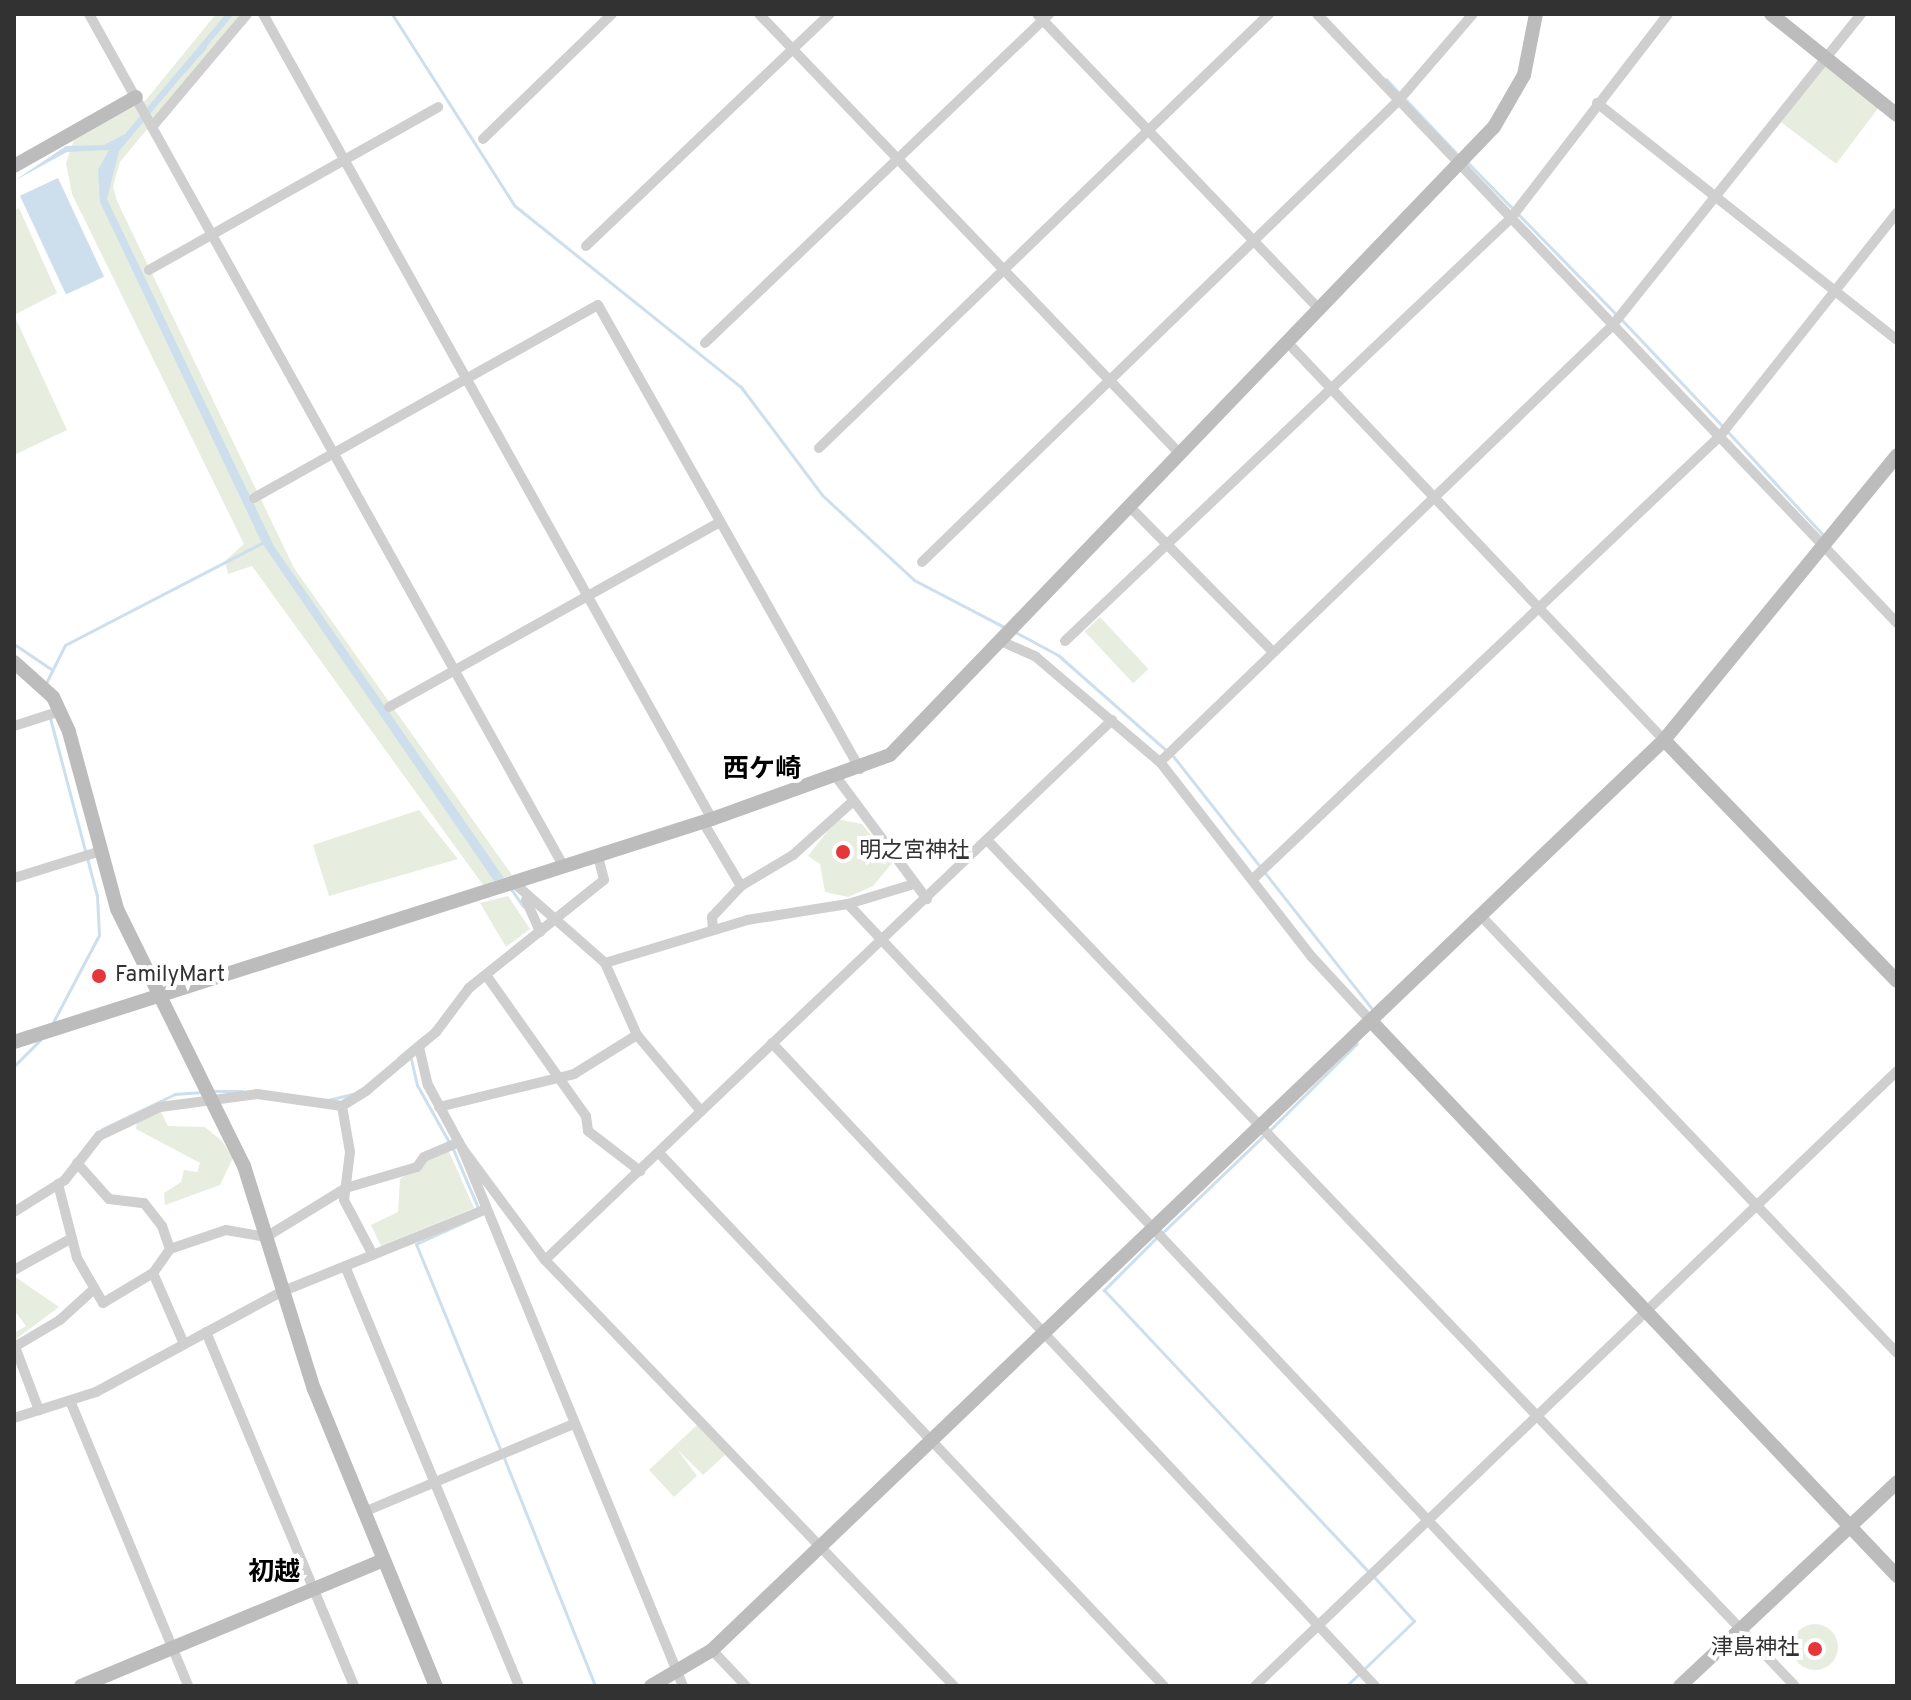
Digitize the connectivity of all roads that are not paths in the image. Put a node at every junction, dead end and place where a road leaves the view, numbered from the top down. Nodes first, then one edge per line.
1 (89, 14) edge
2 (247, 14) edge
3 (263, 14) edge
4 (612, 14) edge
5 (759, 14) edge
6 (830, 14) edge
7 (1269, 14) edge
8 (1317, 14) edge
9 (1473, 14) edge
10 (1536, 14) edge
11 (1668, 14) edge
12 (1771, 14) edge
13 (1861, 14) edge
14 (1043, 16) edge
15 (793, 49) junction
16 (1826, 58) junction
17 (138, 100) junction
18 (1399, 100) junction
19 (1597, 103) junction
20 (438, 107) dead end
21 (1897, 115) edge
22 (151, 124) junction
23 (1148, 130) junction
24 (483, 139) dead end
25 (898, 159) junction
26 (345, 162) junction
27 (1460, 164) junction
28 (14, 166) edge
29 (1716, 195) junction
30 (1897, 213) edge
31 (1511, 218) junction
32 (211, 236) junction
33 (1253, 239) junction
34 (586, 246) dead end
35 (149, 270) dead end
36 (1001, 271) junction
37 (1835, 291) junction
38 (1320, 310) junction
39 (1612, 326) junction
40 (1897, 340) edge
41 (705, 343) dead end
42 (1288, 343) junction
43 (466, 379) junction
44 (1106, 381) junction
45 (1333, 388) junction
46 (1720, 436) junction
47 (819, 448) dead end
48 (332, 453) junction
49 (1181, 455) junction
50 (1897, 455) edge
51 (254, 498) dead end
52 (1434, 498) junction
53 (1131, 508) junction
54 (720, 522) junction
55 (1168, 545) junction
56 (1823, 547) junction
57 (922, 562) dead end
58 (589, 594) junction
59 (1539, 609) junction
60 (1897, 623) edge
61 (1065, 641) dead end
62 (1003, 642) junction
63 (1273, 652) junction
64 (14, 662) edge
65 (454, 670) junction
66 (389, 707) dead end
67 (61, 711) junction
68 (1112, 720) junction
69 (14, 726) edge
70 (1664, 740) junction
71 (1160, 762) junction
72 (860, 769) junction
73 (837, 778) junction
74 (852, 802) junction
75 (707, 820) junction
76 (988, 841) junction
77 (101, 851) junction
78 (598, 856) junction
79 (564, 867) junction
80 (14, 878) edge
81 (1253, 879) junction
82 (914, 884) junction
83 (517, 886) junction
84 (741, 886) junction
85 (927, 899) junction
86 (848, 904) junction
87 (1481, 916) junction
88 (553, 921) junction
89 (713, 929) junction
90 (540, 932) junction
91 (879, 943) junction
92 (605, 963) junction
93 (486, 975) junction
94 (1897, 981) edge
95 (160, 995) junction
96 (1371, 1021) junction
97 (637, 1035) junction
98 (14, 1042) edge
99 (772, 1043) junction
100 (419, 1047) junction
101 (1897, 1071) edge
102 (556, 1078) junction
103 (214, 1096) junction
104 (342, 1106) junction
105 (439, 1107) junction
106 (701, 1111) junction
107 (1260, 1127) junction
108 (460, 1145) junction
109 (659, 1153) junction
110 (77, 1163) junction
111 (640, 1171) junction
112 (58, 1184) junction
113 (346, 1188) junction
114 (1758, 1203) junction
115 (486, 1209) junction
116 (14, 1212) edge
117 (1150, 1231) junction
118 (266, 1237) junction
119 (72, 1238) junction
120 (170, 1249) junction
121 (373, 1255) junction
122 (545, 1260) junction
123 (345, 1266) junction
124 (14, 1270) edge
125 (153, 1273) junction
126 (94, 1289) junction
127 (281, 1292) junction
128 (1647, 1310) junction
129 (206, 1332) junction
130 (1041, 1335) junction
131 (184, 1344) junction
132 (15, 1345) edge
133 (1897, 1353) edge
134 (71, 1403) junction
135 (39, 1410) junction
136 (14, 1418) edge
137 (1537, 1420) junction
138 (573, 1424) junction
139 (932, 1441) junction
140 (435, 1482) junction
141 (1897, 1482) edge
142 (364, 1512) junction
143 (1428, 1523) junction
144 (1852, 1525) junction
145 (820, 1546) junction
146 (383, 1560) junction
147 (1897, 1576) edge
148 (314, 1589) junction
149 (1318, 1626) junction
150 (1740, 1628) junction
151 (173, 1649) junction
152 (712, 1650) junction
153 (681, 1681) edge
154 (81, 1686) edge
155 (188, 1686) edge
156 (354, 1686) edge
157 (436, 1686) edge
158 (519, 1686) edge
159 (651, 1686) edge
160 (746, 1686) edge
161 (954, 1686) edge
162 (1164, 1686) edge
163 (1255, 1686) edge
164 (1375, 1686) edge
165 (1584, 1686) edge
166 (1680, 1686) edge
167 (1795, 1686) edge

1 - 17 street
2 - 22 street
3 - 26 street
4 - 24 street
5 - 15 street
6 - 15 street
7 - 23 street
8 - 18 street
9 - 18 street
10 - 27 street
11 - 19 street
12 - 16 street
13 - 16 street
14 - 23 street
14 - 25 street
15 - 25 street
15 - 34 street
16 - 21 street
16 - 29 street
17 - 22 street
17 - 28 street
18 - 27 street
18 - 33 street
19 - 29 street
19 - 31 street
20 - 26 street
22 - 32 street
23 - 33 street
23 - 36 street
25 - 36 street
25 - 41 street
26 - 32 street
26 - 43 street
27 - 31 street
27 - 38 street
29 - 37 street
29 - 39 street
30 - 37 street
31 - 39 street
31 - 45 street
32 - 35 street
32 - 48 street
33 - 38 street
33 - 44 street
36 - 44 street
36 - 47 street
37 - 40 street
37 - 46 street
38 - 42 street
39 - 46 street
39 - 52 street
42 - 45 street
42 - 49 street
43 - 48 street
43 - 54 street
43 - 58 street
44 - 49 street
44 - 57 street
45 - 52 street
45 - 55 street
46 - 56 street
46 - 59 street
48 - 51 street
48 - 65 street
49 - 53 street
50 - 56 street
52 - 59 street
52 - 63 street
53 - 55 street
53 - 62 street
54 - 58 street
54 - 72 street
55 - 61 street
55 - 63 street
56 - 60 street
56 - 70 street
58 - 65 street
58 - 75 street
59 - 70 street
59 - 81 street
62 - 68 street
62 - 72 street
63 - 71 street
64 - 67 street
65 - 66 street
65 - 79 street
67 - 69 street
67 - 77 street
68 - 71 street
68 - 76 street
70 - 87 street
70 - 94 street
71 - 81 street
72 - 73 street
73 - 74 street
73 - 75 street
74 - 82 street
74 - 84 street
75 - 78 street
75 - 84 street
76 - 85 street
76 - 107 street
77 - 80 street
77 - 95 street
78 - 79 street
78 - 88 street
79 - 83 street
81 - 96 street
82 - 85 street
82 - 86 street
83 - 88 street
83 - 90 street
83 - 95 street
84 - 89 street
85 - 91 street
86 - 89 street
86 - 91 street
87 - 96 street
87 - 114 street
88 - 90 street
88 - 92 street
89 - 92 street
90 - 93 street
91 - 99 street
91 - 117 street
92 - 97 street
93 - 100 street
93 - 102 street
95 - 98 street
95 - 103 street
96 - 107 street
96 - 128 street
97 - 102 street
97 - 106 street
99 - 106 street
99 - 130 street
100 - 104 street
100 - 105 street
101 - 114 street
102 - 105 street
102 - 111 street
103 - 104 street
103 - 110 street
103 - 118 street
104 - 113 street
105 - 108 street
106 - 109 street
107 - 117 street
107 - 137 street
108 - 113 street
108 - 115 street
108 - 122 street
109 - 111 street
109 - 139 street
110 - 112 street
110 - 120 street
111 - 122 street
112 - 116 street
112 - 119 street
113 - 118 street
113 - 121 street
114 - 128 street
114 - 133 street
115 - 121 street
115 - 138 street
117 - 130 street
117 - 143 street
118 - 120 street
118 - 127 street
119 - 124 street
119 - 126 street
120 - 125 street
121 - 123 street
122 - 145 street
123 - 127 street
123 - 140 street
125 - 126 street
125 - 131 street
126 - 132 street
127 - 129 street
127 - 142 street
128 - 137 street
128 - 144 street
129 - 131 street
129 - 148 street
130 - 139 street
130 - 149 street
131 - 134 street
132 - 135 street
134 - 135 street
134 - 151 street
135 - 136 street
137 - 143 street
137 - 150 street
138 - 140 street
138 - 153 street
139 - 145 street
139 - 162 street
140 - 142 street
140 - 158 street
141 - 144 street
142 - 146 street
143 - 149 street
143 - 165 street
144 - 147 street
144 - 150 street
145 - 152 street
145 - 161 street
146 - 148 street
146 - 157 street
148 - 151 street
148 - 156 street
149 - 163 street
149 - 164 street
150 - 166 street
150 - 167 street
151 - 154 street
151 - 155 street
152 - 153 street
152 - 160 street
153 - 159 street

